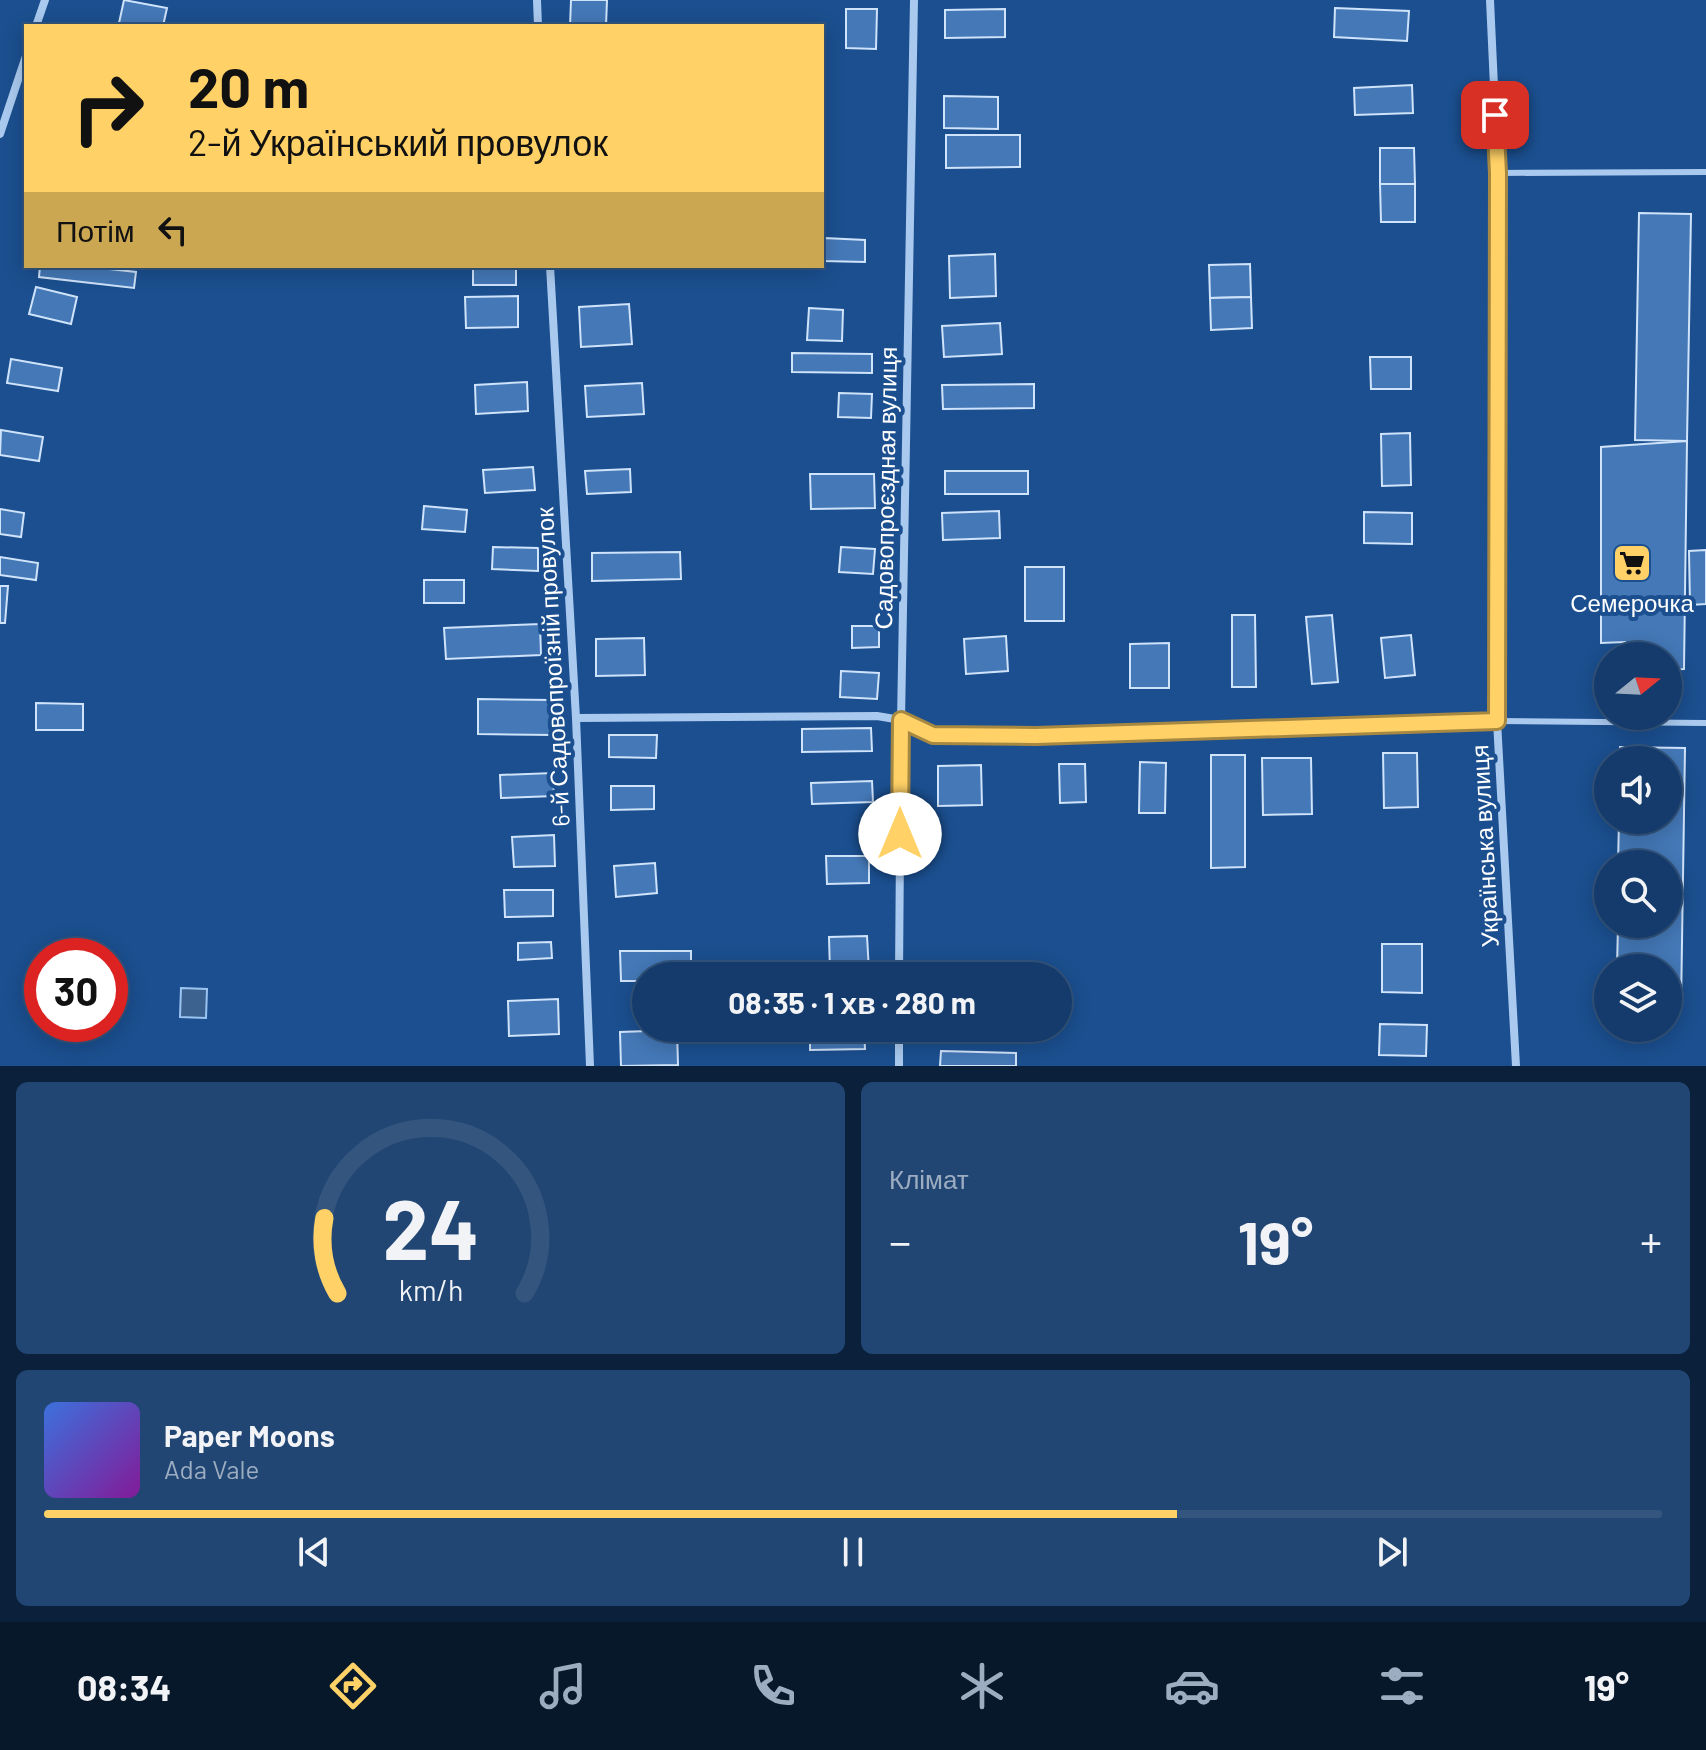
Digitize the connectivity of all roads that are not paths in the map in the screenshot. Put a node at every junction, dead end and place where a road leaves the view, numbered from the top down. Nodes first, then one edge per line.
1 (45, 0) edge
2 (537, 0) edge
3 (914, 0) edge
4 (1490, 0) edge
5 (37, 24) edge
6 (538, 24) edge
7 (24, 62) edge
8 (0, 134) edge
9 (1706, 172) edge
10 (1498, 173) junction
11 (550, 268) edge
12 (576, 718) junction
13 (901, 720) junction
14 (1497, 721) junction
15 (1706, 723) edge
16 (899, 962) edge
17 (899, 1042) edge
18 (590, 1066) edge
19 (899, 1066) edge
20 (1516, 1066) edge

1 - 5 street
2 - 6 street
3 - 13 street, Садовопроєздная вулиця
4 - 10 street, Українська вулиця
7 - 8 street
9 - 10 lane
10 - 14 street, Українська вулиця
11 - 12 street, 6-й Садовопроїзній провулок
12 - 13 street
12 - 18 street, 6-й Садовопроїзній провулок
13 - 14 street
13 - 16 street, Садовопроєздная вулиця
14 - 15 lane
14 - 20 street, Українська вулиця
17 - 19 street

